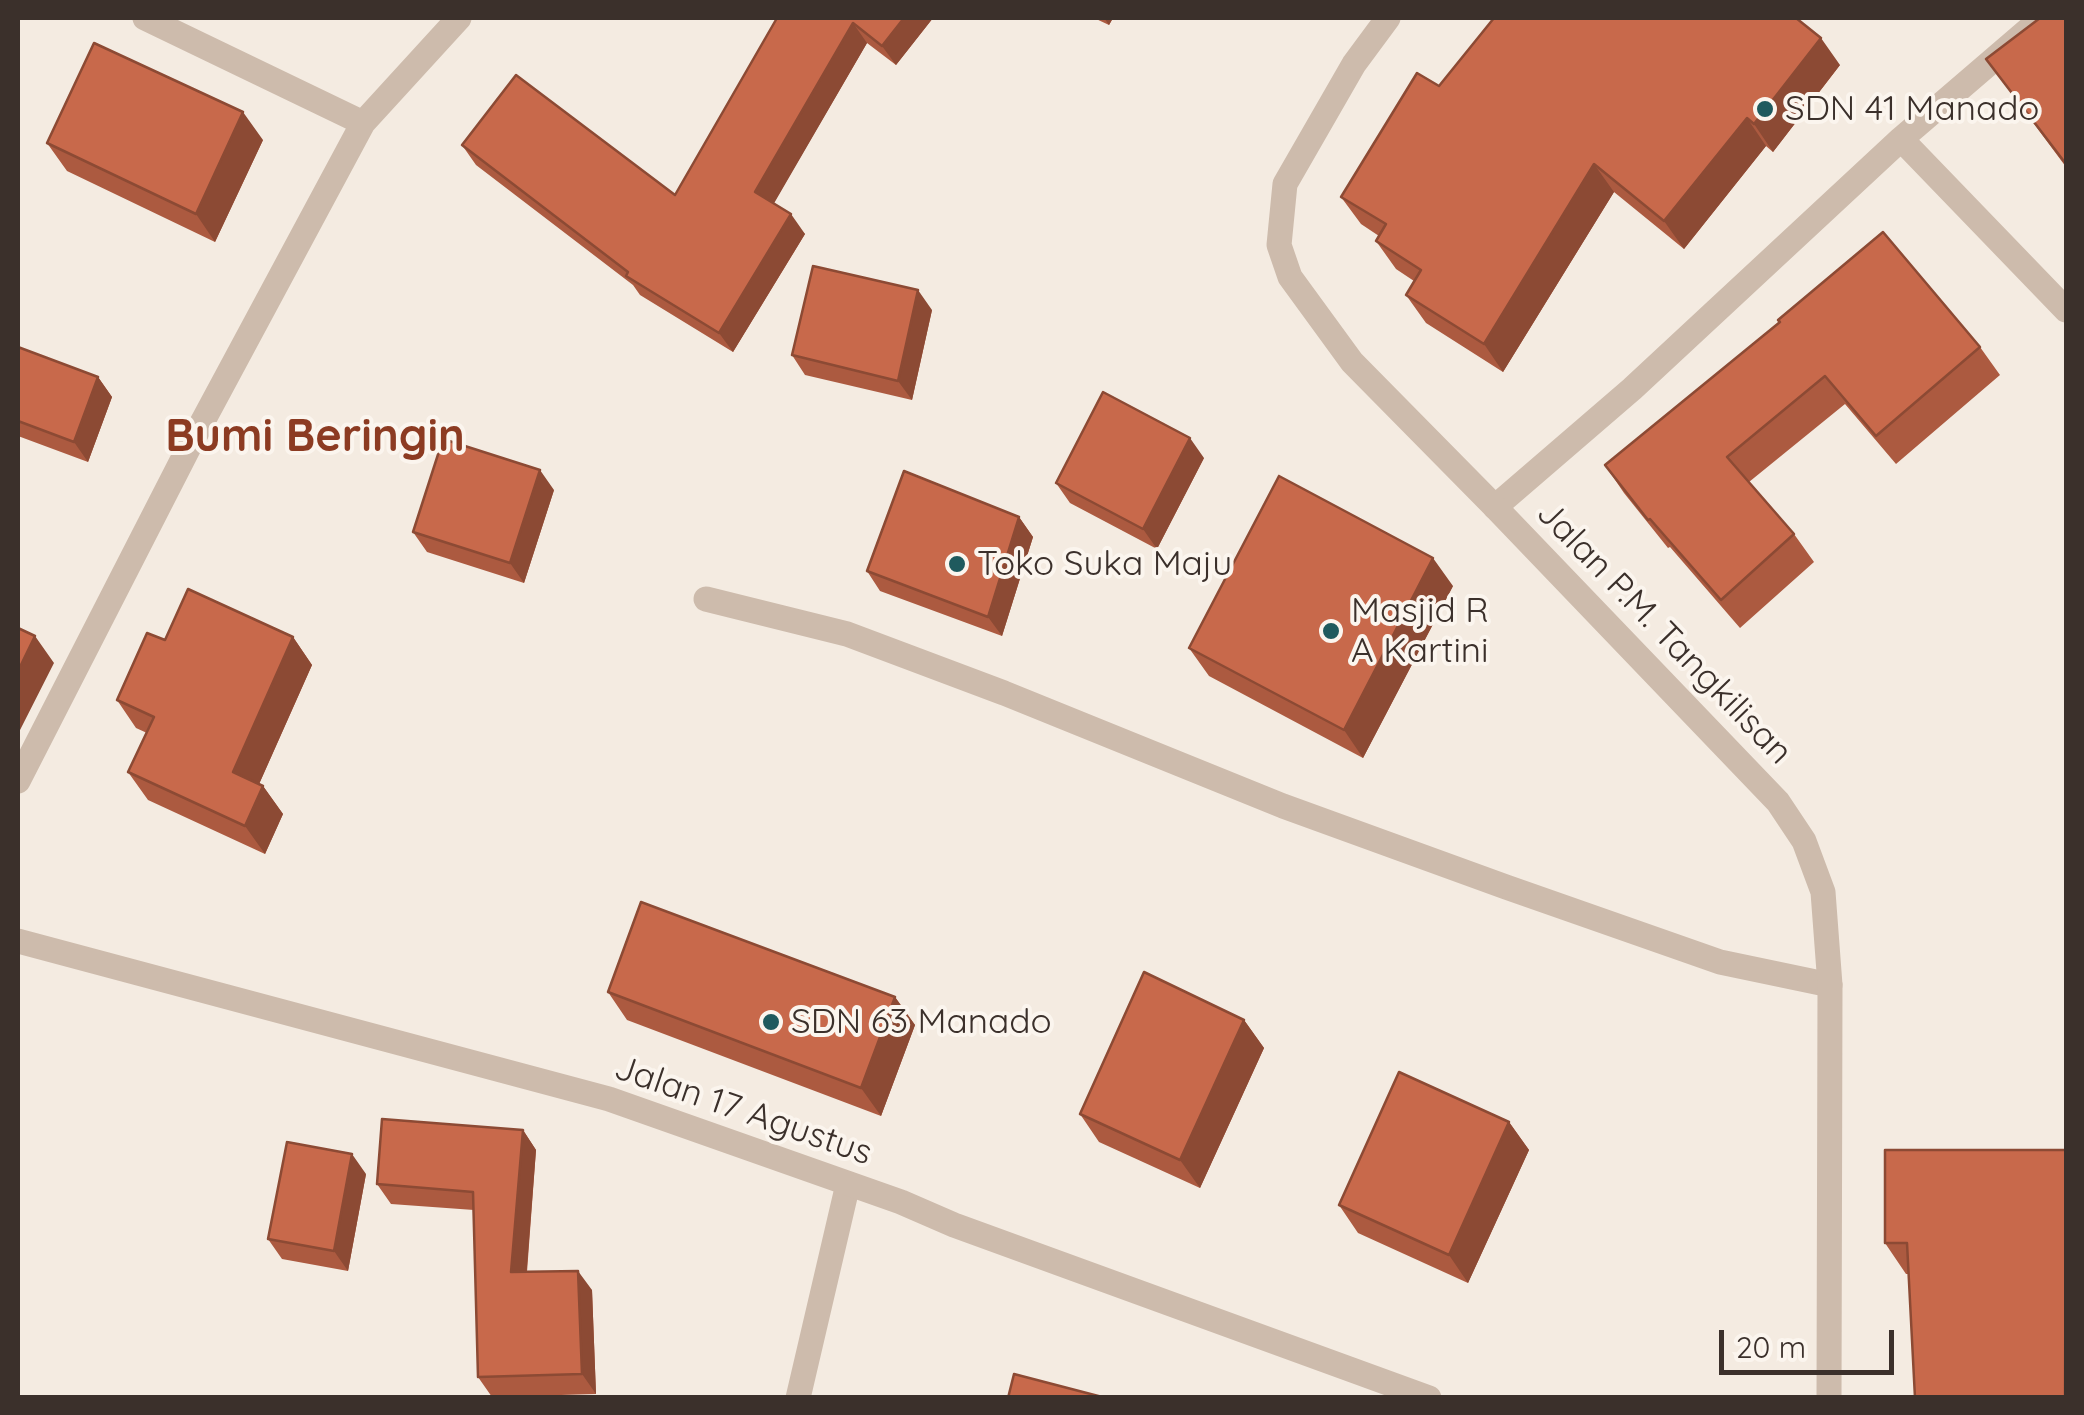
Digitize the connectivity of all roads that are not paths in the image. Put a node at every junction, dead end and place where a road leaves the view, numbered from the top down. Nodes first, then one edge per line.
1 (146, 18) edge
2 (459, 18) edge
3 (1388, 18) edge
4 (2042, 18) edge
5 (363, 124) junction
6 (1901, 139) junction
7 (2066, 310) edge
8 (1495, 506) junction
9 (706, 599) dead end
10 (18, 780) edge
11 (18, 941) edge
12 (1830, 985) junction
13 (848, 1184) junction
14 (798, 1398) edge
15 (1429, 1398) edge
16 (1830, 1398) edge

1 - 5 street
2 - 5 street
3 - 8 street, Jalan P.M. Tangkilisan
4 - 6 street
5 - 10 street
6 - 7 street
6 - 8 street
8 - 12 street, Jalan P.M. Tangkilisan
9 - 12 street
11 - 13 street, Jalan 17 Agustus
12 - 16 street, Jalan P.M. Tangkilisan
13 - 14 street
13 - 15 street, Jalan 17 Agustus

